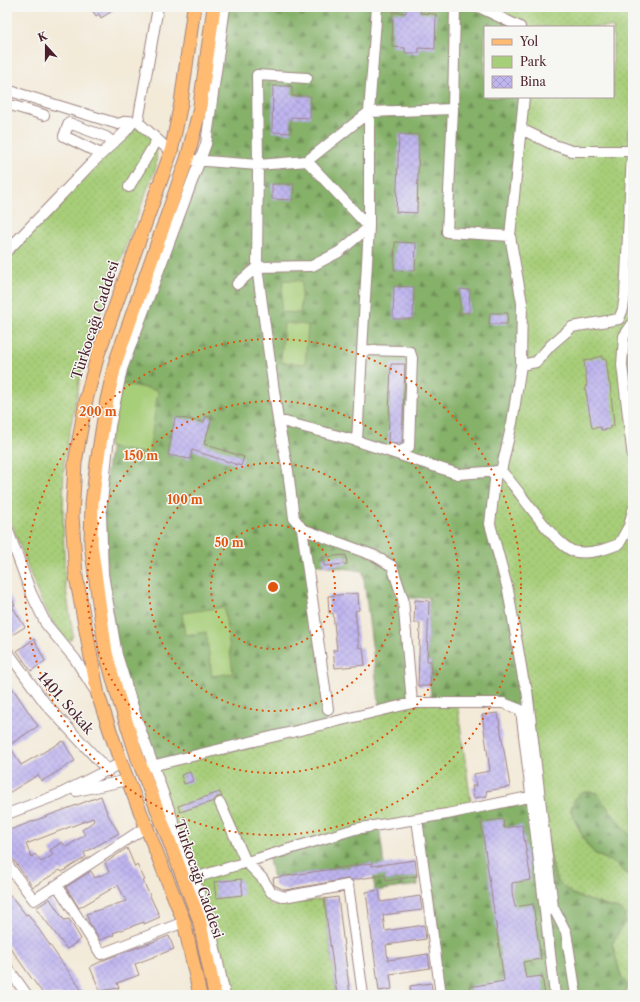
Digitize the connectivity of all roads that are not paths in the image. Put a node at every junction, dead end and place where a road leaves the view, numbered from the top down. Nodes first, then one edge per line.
1 (158, 7) edge
2 (194, 7) edge
3 (214, 7) edge
4 (225, 7) edge
5 (377, 7) edge
6 (455, 7) edge
7 (479, 7) edge
8 (518, 26) edge
9 (307, 78) dead end
10 (7, 90) edge
11 (524, 98) edge
12 (7, 104) edge
13 (453, 109) junction
14 (369, 112) junction
15 (44, 115) dead end
16 (133, 122) junction
17 (521, 129) junction
18 (633, 134) edge
19 (157, 140) junction
20 (114, 143) junction
21 (632, 151) junction
22 (171, 152) junction
23 (101, 154) junction
24 (193, 160) junction
25 (307, 161) junction
26 (258, 165) junction
27 (129, 188) dead end
28 (369, 227) junction
29 (510, 236) junction
30 (7, 251) edge
31 (256, 267) junction
32 (237, 284) dead end
33 (633, 323) edge
34 (362, 350) junction
35 (521, 365) junction
36 (278, 420) junction
37 (358, 438) junction
38 (633, 458) edge
39 (498, 471) junction
40 (633, 510) edge
41 (7, 528) edge
42 (302, 529) junction
43 (7, 651) edge
44 (98, 695) junction
45 (412, 703) junction
46 (328, 709) dead end
47 (121, 763) junction
48 (144, 767) junction
49 (108, 771) junction
50 (128, 780) junction
51 (60, 794) junction
52 (533, 796) junction
53 (220, 803) dead end
54 (9, 810) edge
55 (418, 819) junction
56 (146, 827) junction
57 (246, 862) junction
58 (7, 864) edge
59 (189, 879) junction
60 (57, 886) junction
61 (184, 922) junction
62 (7, 968) edge
63 (27, 995) edge
64 (200, 995) edge
65 (215, 995) edge
66 (225, 995) edge
67 (363, 995) edge
68 (442, 995) edge
69 (556, 995) edge
70 (576, 995) edge

1 - 16 street
2 - 22 main road, Türkocağı Caddesi
3 - 24 main road, Türkocağı Caddesi
4 - 24 street
5 - 14 street
6 - 13 street
7 - 8 street
9 - 26 street
10 - 16 street
11 - 17 street
12 - 15 street
13 - 14 street
13 - 29 street
14 - 25 street
14 - 28 street
16 - 19 street
16 - 20 street
17 - 21 street
17 - 29 street
18 - 21 street
19 - 22 street
19 - 27 street
20 - 23 street
20 - 23 street
21 - 35 street
22 - 24 main road
22 - 44 main road, Türkocağı Caddesi
23 - 30 street
24 - 26 street
24 - 48 main road, Türkocağı Caddesi
25 - 26 street
25 - 28 street
26 - 31 street
28 - 31 street
28 - 34 street
29 - 35 street
31 - 32 street
31 - 36 street
33 - 38 street
34 - 37 street
34 - 37 street
35 - 39 street
36 - 37 street
36 - 42 street
37 - 39 street
39 - 40 street
39 - 70 street
41 - 44 street
42 - 45 street
42 - 46 street
43 - 49 street, 1401. Sokak
44 - 47 main road, Türkocağı Caddesi
45 - 48 street
45 - 52 street
47 - 48 main road
47 - 49 street
47 - 50 main road, Türkocağı Caddesi
48 - 50 main road
48 - 59 main road, Türkocağı Caddesi
49 - 51 street
50 - 51 street
50 - 56 main road, Türkocağı Caddesi
51 - 54 street
52 - 55 street
52 - 69 street
53 - 57 street
55 - 57 street
55 - 68 street
56 - 60 street
56 - 61 main road, Türkocağı Caddesi
57 - 59 street
57 - 67 street
58 - 60 street
59 - 65 main road, Türkocağı Caddesi
59 - 66 street
60 - 61 street
61 - 64 main road, Türkocağı Caddesi
62 - 63 street

